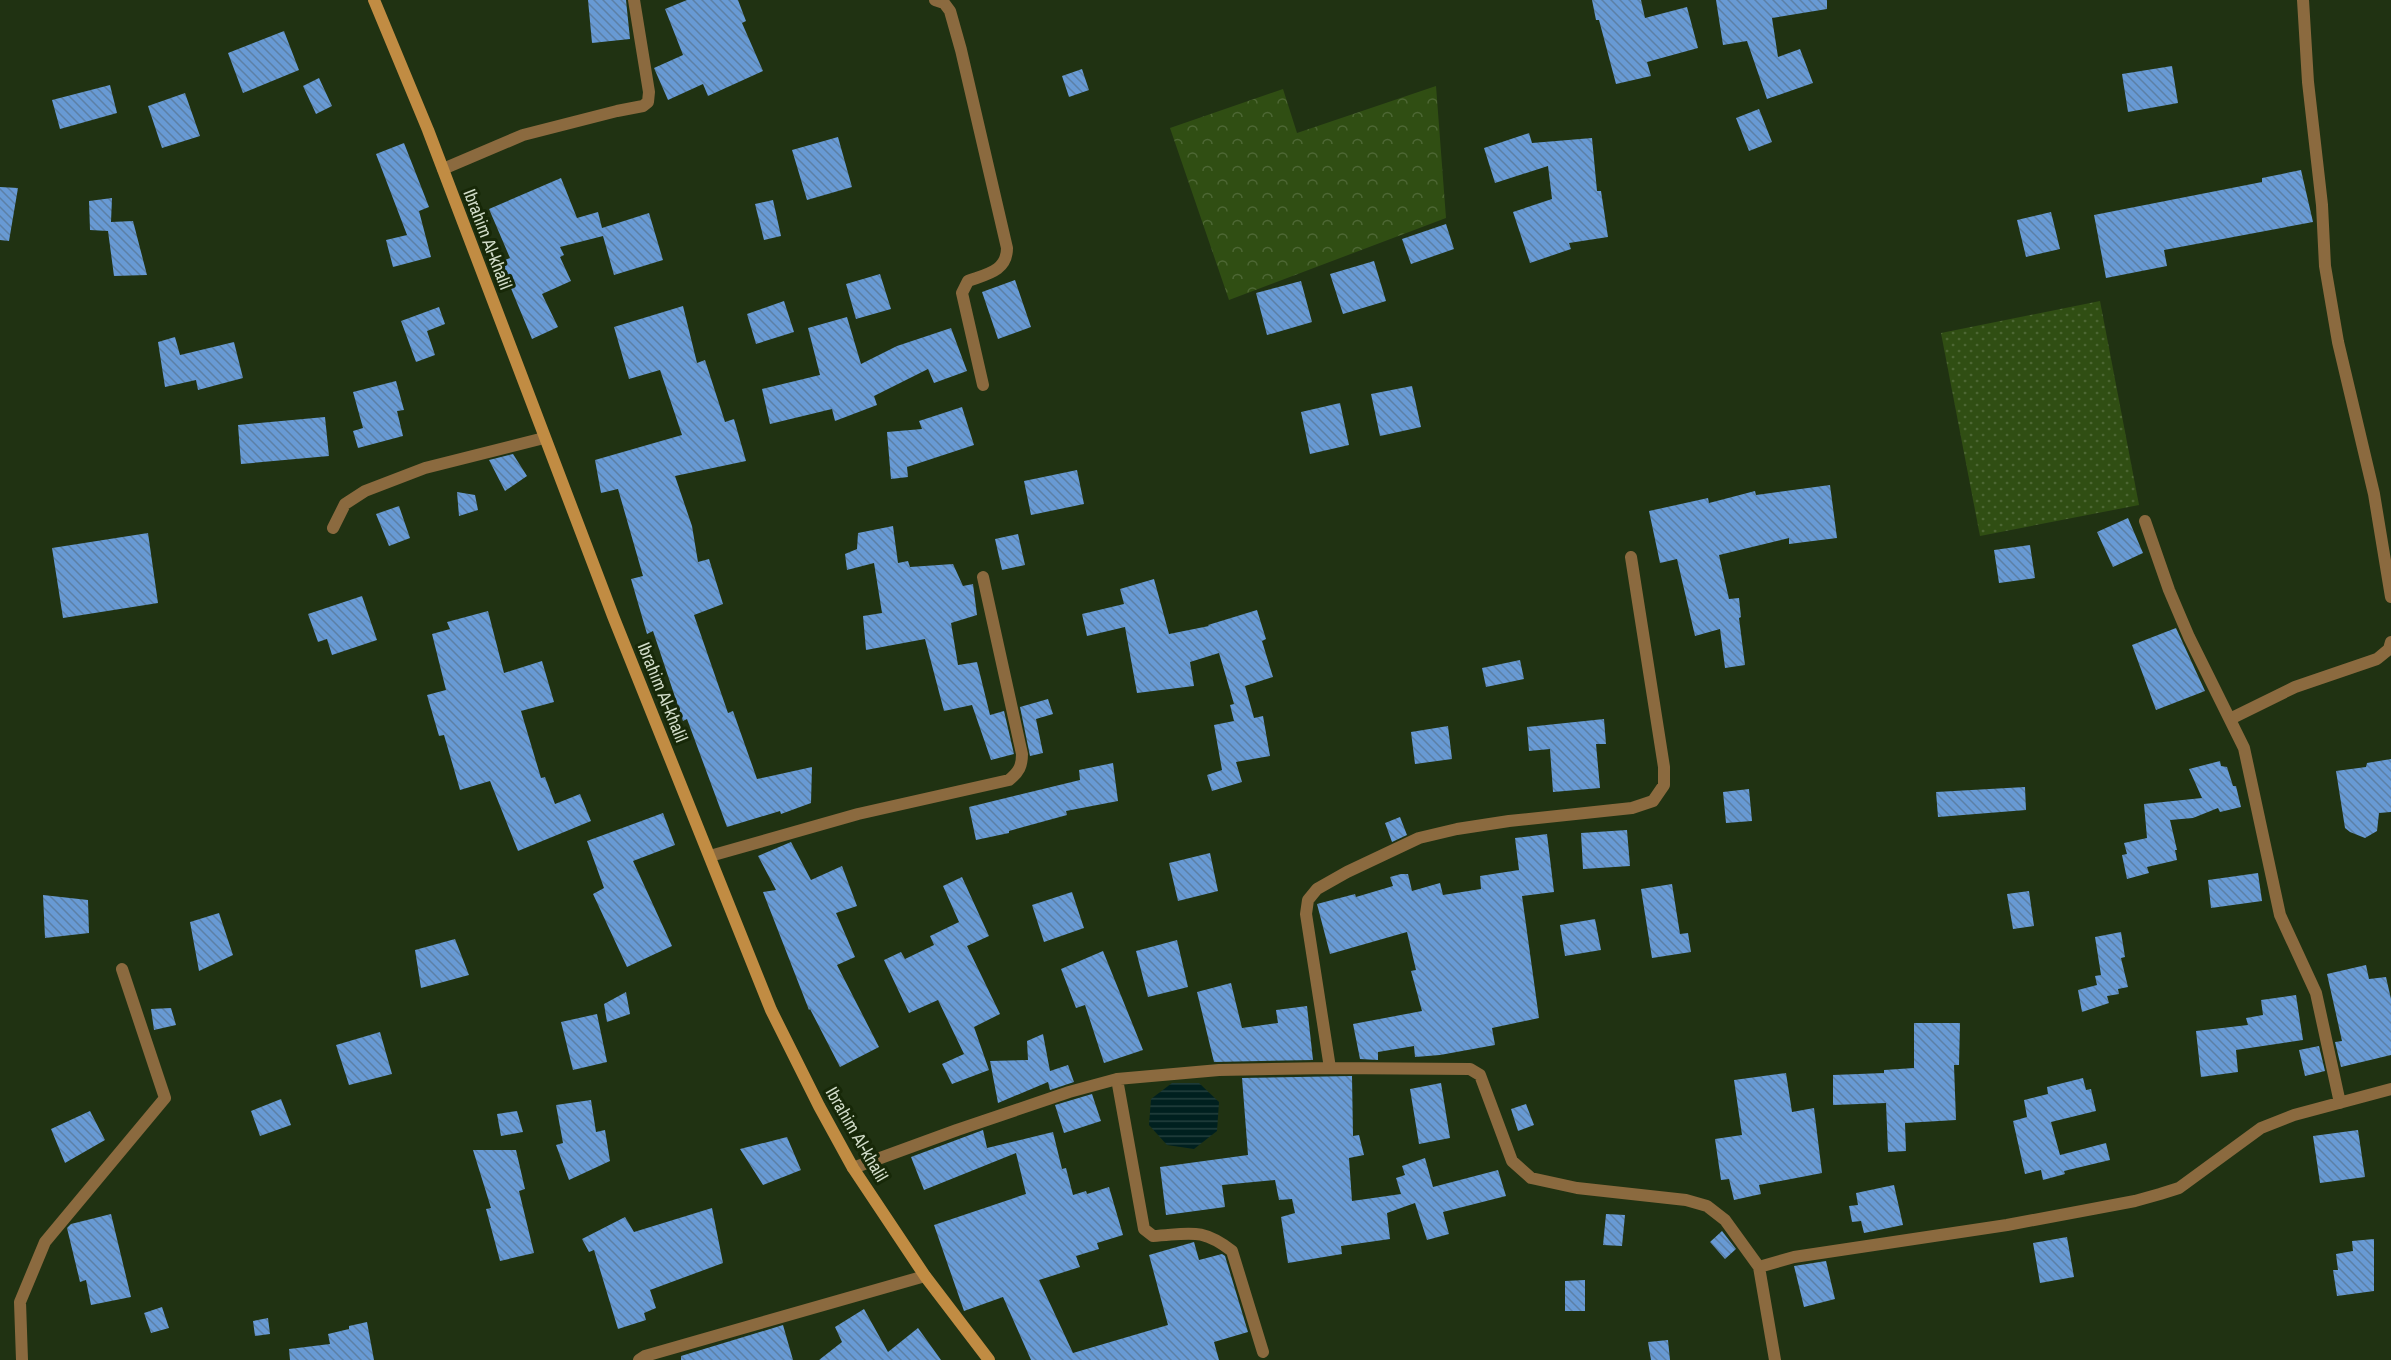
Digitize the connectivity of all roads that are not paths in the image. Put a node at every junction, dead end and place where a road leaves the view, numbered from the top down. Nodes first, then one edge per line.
1 (374, 0) edge
2 (634, 0) edge
3 (935, 0) edge
4 (2303, 0) edge
5 (443, 169) junction
6 (983, 385) dead end
7 (544, 438) junction
8 (2145, 521) dead end
9 (333, 528) dead end
10 (1630, 557) dead end
11 (983, 577) dead end
12 (2391, 597) edge
13 (2391, 642) edge
14 (2230, 719) junction
15 (710, 856) junction
16 (122, 969) dead end
17 (1330, 1068) junction
18 (1117, 1079) junction
19 (2391, 1089) edge
20 (2340, 1103) junction
21 (853, 1168) junction
22 (1759, 1267) junction
23 (925, 1276) junction
24 (1263, 1352) dead end
25 (22, 1360) edge
26 (639, 1360) edge
27 (989, 1360) edge
28 (1775, 1360) edge

1 - 5 street, Ibrahim Al-khalil
2 - 5 street
3 - 6 street
4 - 12 street
5 - 7 street, Ibrahim Al-khalil
7 - 9 street
7 - 15 street, Ibrahim Al-khalil
8 - 14 street
10 - 17 street
11 - 15 street
13 - 14 street
14 - 20 street
15 - 21 street, Ibrahim Al-khalil
16 - 25 street
17 - 18 street
17 - 22 street
18 - 21 street
18 - 24 street
19 - 20 street
20 - 22 street
21 - 23 street, Ibrahim Al-khalil
22 - 28 street
23 - 26 street
23 - 27 street, Ibrahim Al-khalil

